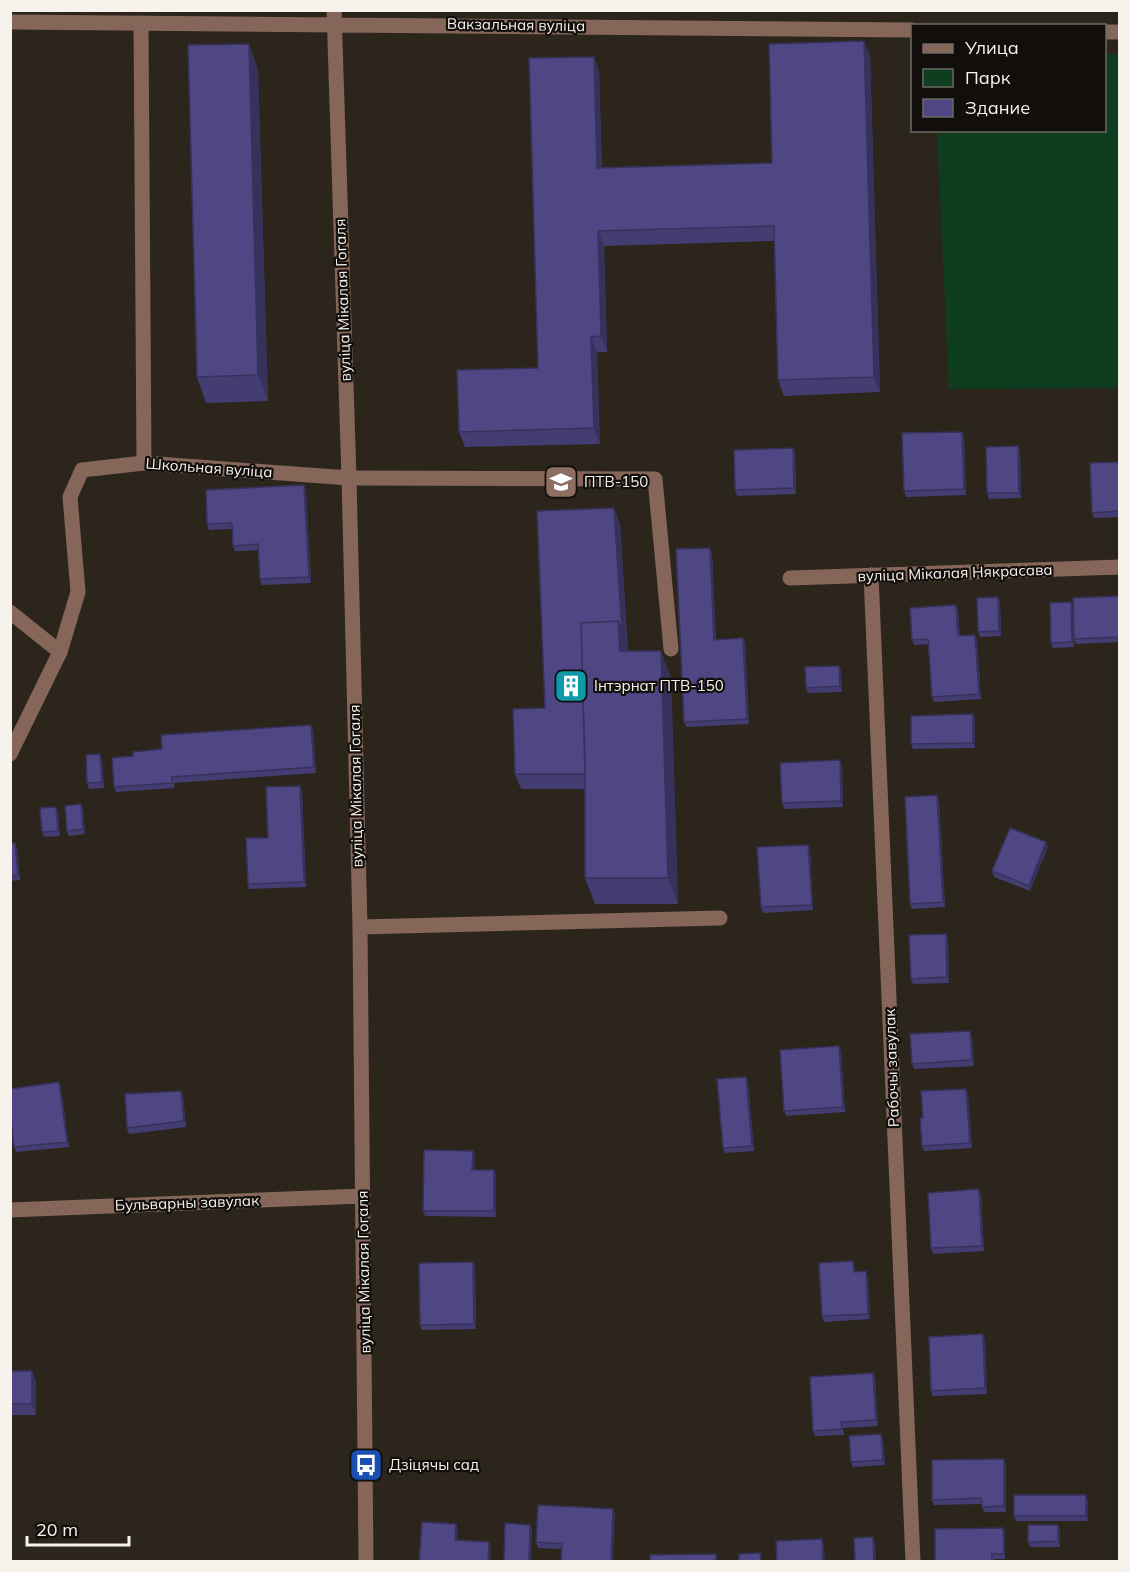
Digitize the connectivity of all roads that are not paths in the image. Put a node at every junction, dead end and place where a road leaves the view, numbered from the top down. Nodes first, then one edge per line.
1 (334, 17) edge
2 (10, 22) edge
3 (141, 23) junction
4 (911, 30) edge
5 (144, 463) junction
6 (349, 478) junction
7 (1119, 567) edge
8 (871, 576) junction
9 (790, 578) dead end
10 (10, 612) edge
11 (672, 649) dead end
12 (60, 652) junction
13 (10, 754) edge
14 (720, 918) dead end
15 (360, 927) junction
16 (363, 1196) junction
17 (10, 1210) edge
18 (366, 1562) edge
19 (913, 1562) edge

1 - 3 street, Вакзальная вуліца
1 - 4 street, Вакзальная вуліца
1 - 6 street, вуліца Мікалая Гогаля
2 - 3 street, Вакзальная вуліца
3 - 5 street
5 - 6 street, Школьная вуліца
5 - 12 street, Школьная вуліца
6 - 11 street, Школьная вуліца
6 - 15 street, вуліца Мікалая Гогаля
7 - 8 street, вуліца Мікалая Някрасава
8 - 9 street, вуліца Мікалая Някрасава
8 - 19 street, Рабочы завулак
10 - 12 street
12 - 13 street, Школьная вуліца
14 - 15 street
15 - 16 street, вуліца Мікалая Гогаля
16 - 17 street, Бульварны завулак
16 - 18 street, вуліца Мікалая Гогаля

